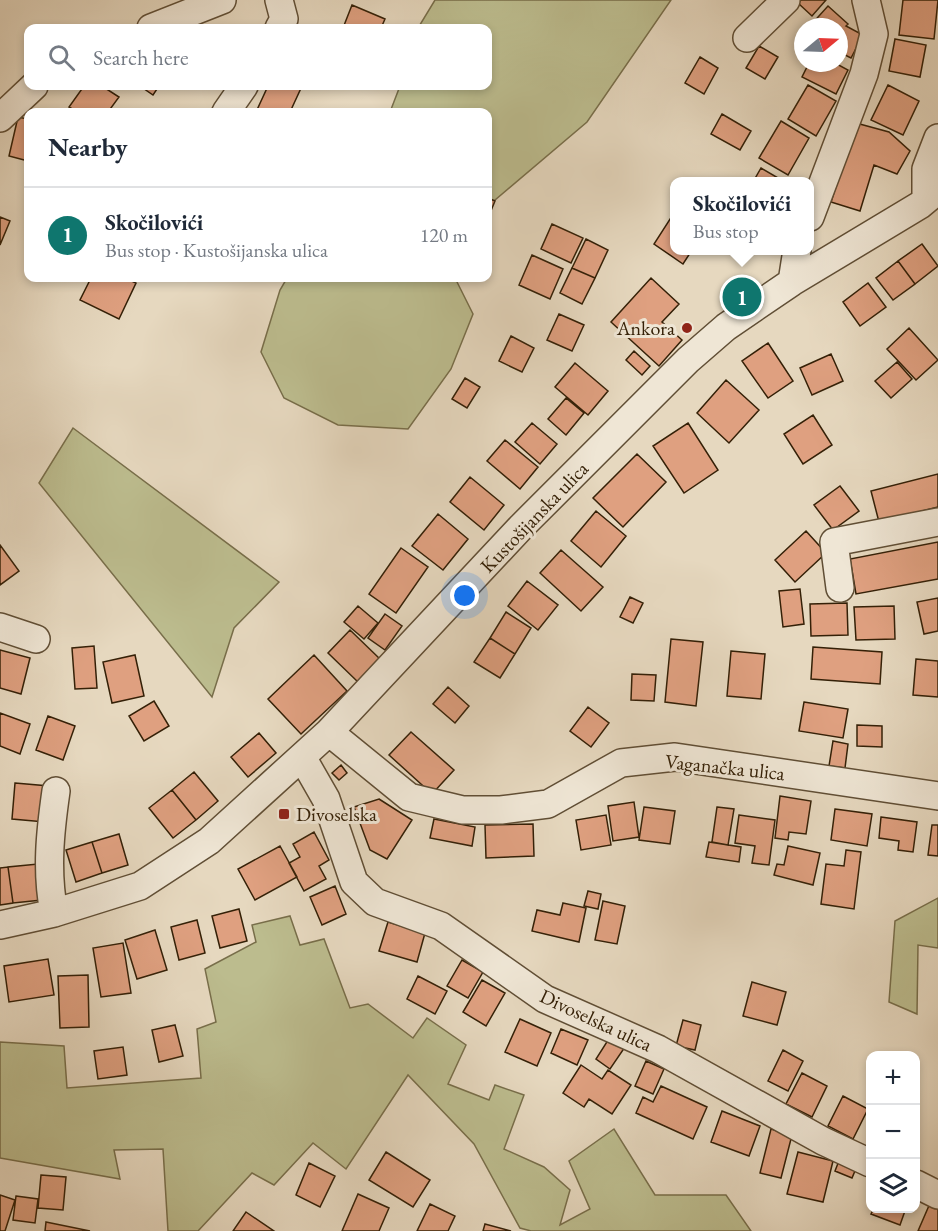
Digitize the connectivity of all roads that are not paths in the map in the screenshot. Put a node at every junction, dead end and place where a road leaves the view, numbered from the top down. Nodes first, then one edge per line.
1 (222, 0) edge
2 (279, 0) edge
3 (786, 0) edge
4 (866, 0) edge
5 (161, 24) edge
6 (281, 24) edge
7 (747, 39) dead end
8 (30, 90) edge
9 (241, 90) edge
10 (229, 108) edge
11 (0, 118) edge
12 (938, 138) edge
13 (932, 195) edge
14 (814, 205) edge
15 (796, 255) edge
16 (792, 282) junction
17 (938, 522) edge
18 (840, 588) dead end
19 (0, 627) edge
20 (36, 639) dead end
21 (329, 732) junction
22 (302, 757) junction
23 (56, 791) dead end
24 (938, 796) edge
25 (54, 913) junction
26 (0, 925) edge
27 (866, 1161) edge
28 (920, 1186) edge
29 (938, 1195) edge

1 - 5 street
2 - 6 street
3 - 7 street
4 - 14 street
8 - 11 street
9 - 10 street
12 - 13 street
13 - 16 street, Kustošijanska ulica
15 - 16 street
16 - 21 street, Kustošijanska ulica
17 - 18 street
19 - 20 street
21 - 22 street, Kustošijanska ulica
21 - 24 street, Vaganačka ulica
22 - 25 street, Kustošijanska ulica
22 - 27 street, Divoselska ulica
23 - 25 street
25 - 26 street, Kustošijanska ulica
28 - 29 street

